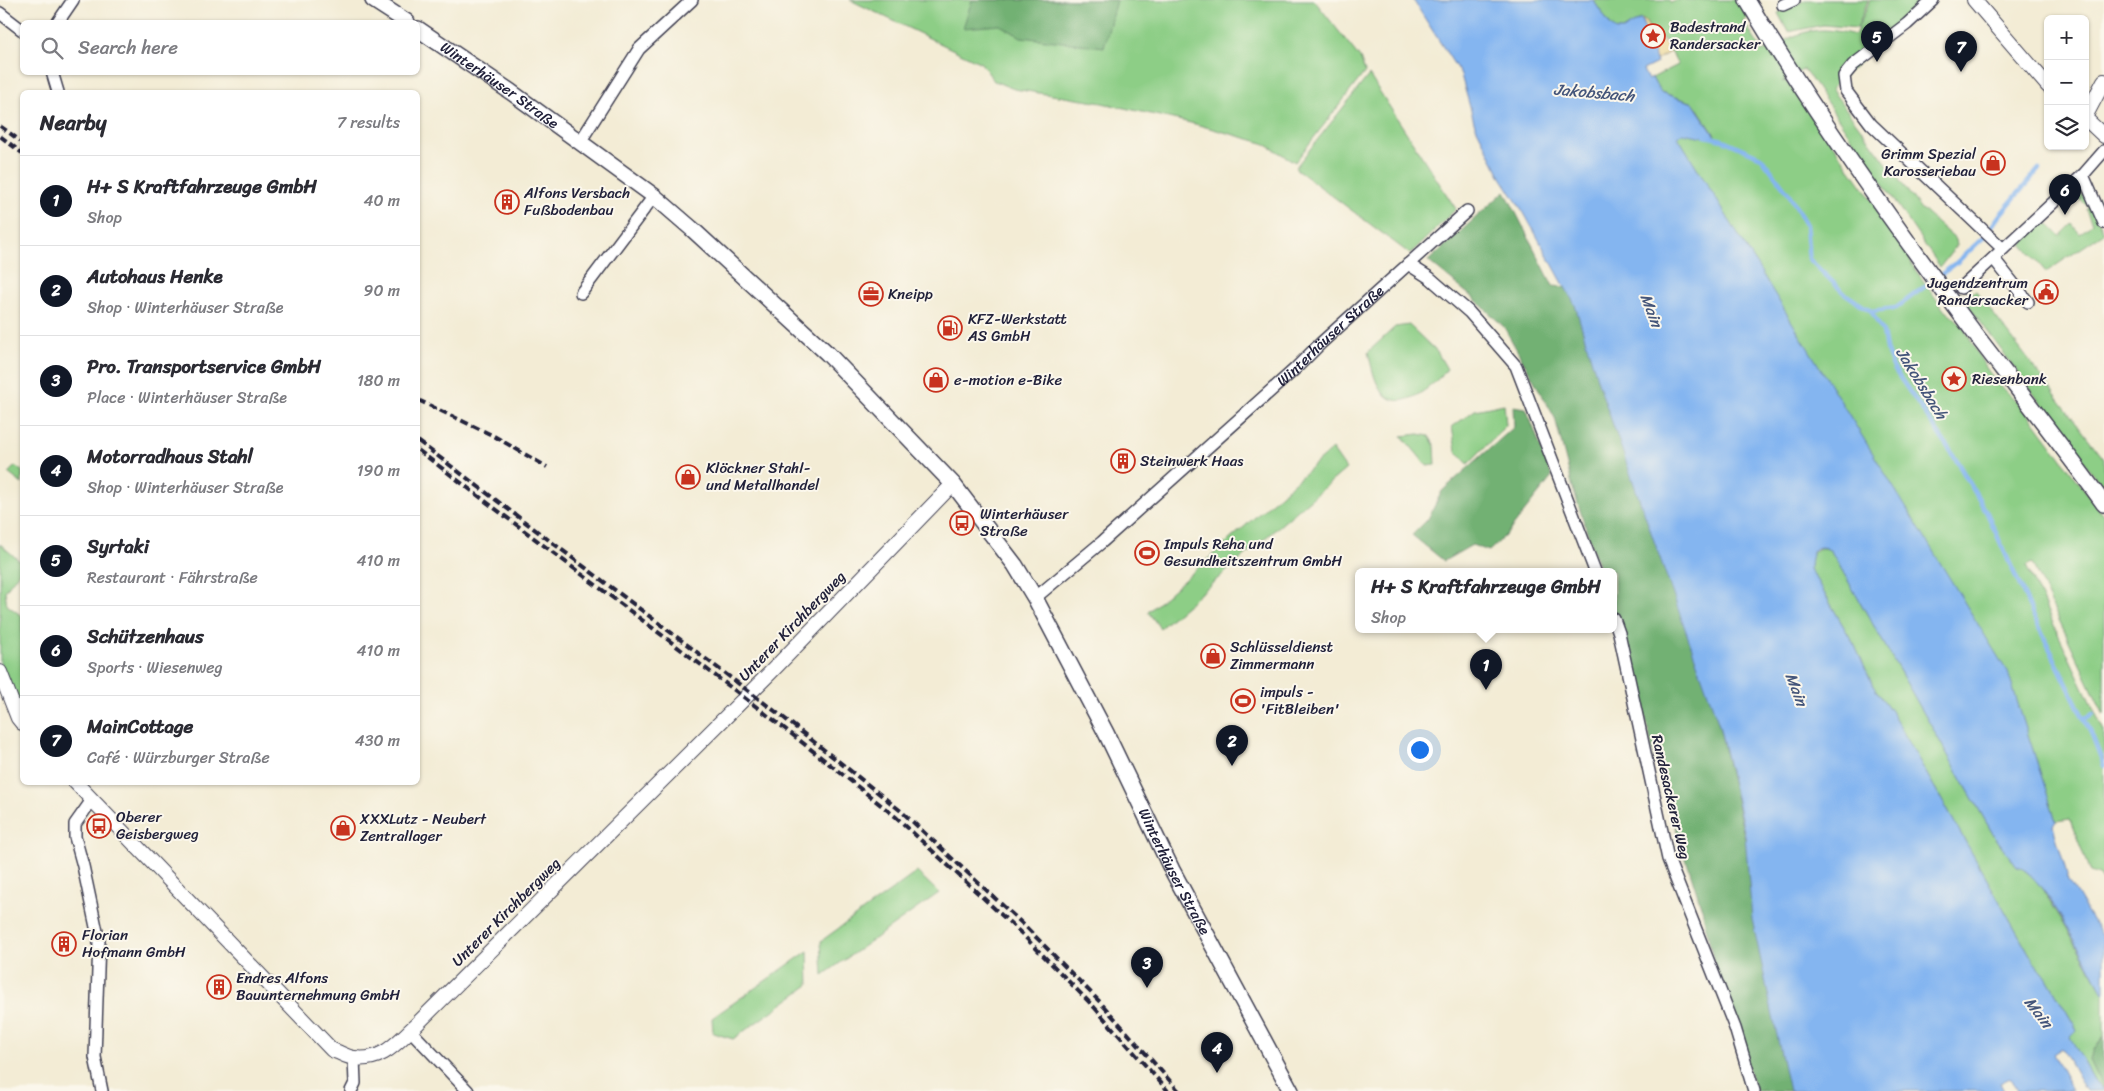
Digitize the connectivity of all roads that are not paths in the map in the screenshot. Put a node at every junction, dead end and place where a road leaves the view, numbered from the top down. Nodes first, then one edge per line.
1 (73, 0) edge
2 (374, 0) edge
3 (692, 0) edge
4 (1747, 0) edge
5 (1794, 0) edge
6 (1934, 0) edge
7 (1975, 0) edge
8 (1783, 5) dead end
9 (0, 13) edge
10 (59, 20) edge
11 (404, 20) edge
12 (20, 28) edge
13 (420, 30) edge
14 (53, 75) edge
15 (2044, 81) edge
16 (2104, 81) edge
17 (57, 90) edge
18 (2089, 110) edge
19 (2089, 122) edge
20 (2104, 136) edge
21 (580, 142) junction
22 (2104, 151) edge
23 (2083, 174) junction
24 (654, 196) junction
25 (1467, 211) dead end
26 (2104, 223) edge
27 (2003, 249) junction
28 (1994, 259) junction
29 (1408, 264) junction
30 (1960, 288) dead end
31 (581, 293) dead end
32 (2028, 302) dead end
33 (954, 484) junction
34 (2104, 504) edge
35 (1594, 568) edge
36 (1035, 598) junction
37 (1617, 627) edge
38 (0, 672) edge
39 (20, 721) edge
40 (78, 785) edge
41 (92, 800) junction
42 (410, 1030) junction
43 (354, 1058) junction
44 (102, 1091) edge
45 (351, 1091) edge
46 (468, 1091) edge
47 (1291, 1091) edge
48 (1754, 1091) edge

1 - 10 street
2 - 11 main road
3 - 21 street
4 - 34 main road
5 - 8 street
6 - 27 street
7 - 15 street
9 - 12 street
13 - 21 main road, Winterhäuser Straße
14 - 17 street
16 - 18 street
19 - 20 street
21 - 24 main road, Winterhäuser Straße
22 - 23 street
23 - 26 street
23 - 27 street
24 - 31 street
24 - 33 main road, Winterhäuser Straße
25 - 29 street, Winterhäuser Straße
27 - 28 street
28 - 30 street
28 - 32 street
29 - 35 street
29 - 36 street, Winterhäuser Straße
33 - 36 main road, Winterhäuser Straße
33 - 42 street, Unterer Kirchbergweg
36 - 47 main road, Winterhäuser Straße
37 - 48 street, Randesackerer Weg
38 - 39 street
40 - 41 street, Unterer Kirchbergweg
41 - 43 street, Unterer Kirchbergweg
41 - 44 street
42 - 43 street, Unterer Kirchbergweg
42 - 46 street
43 - 45 street

